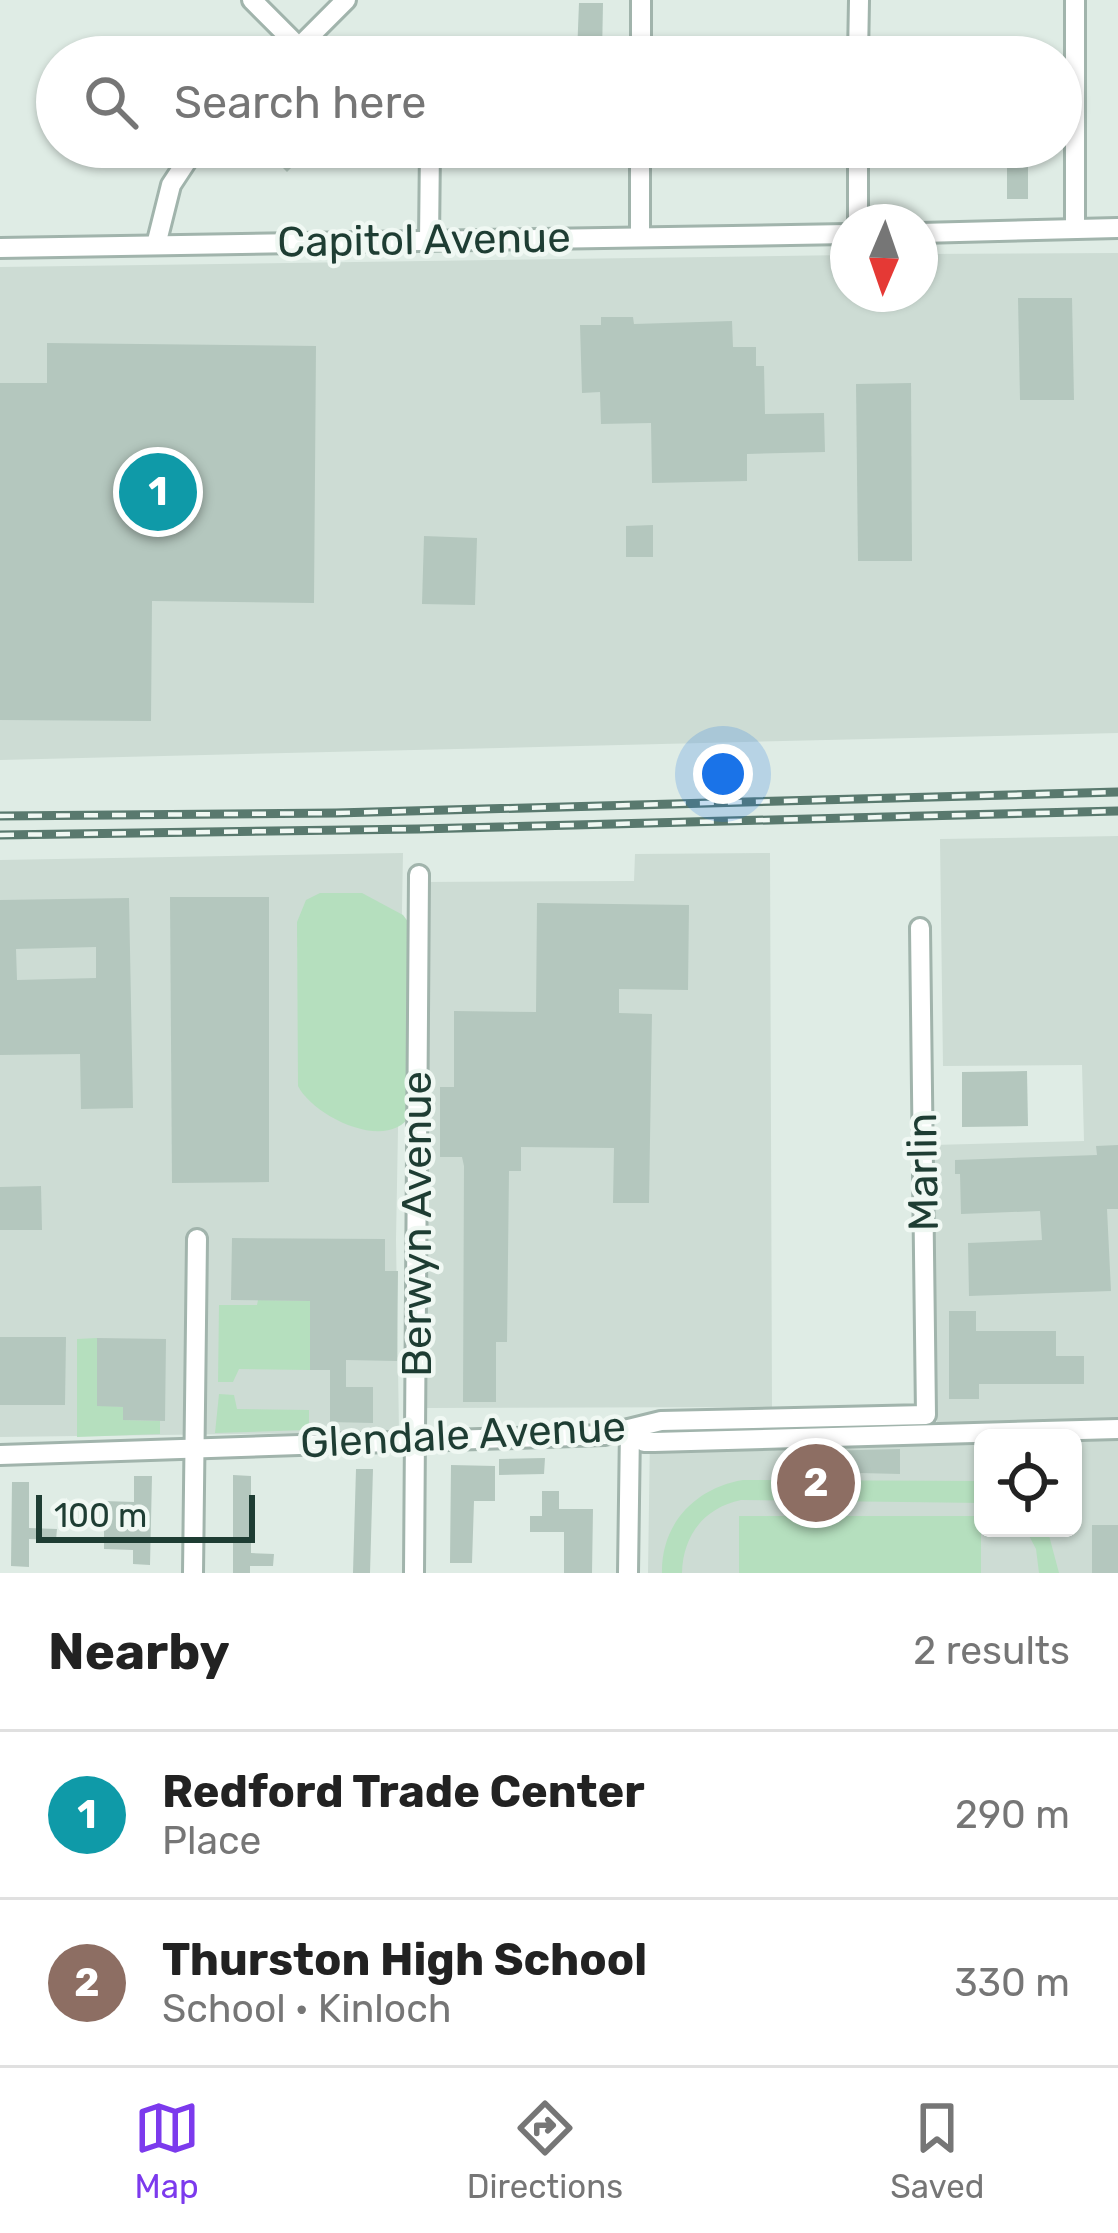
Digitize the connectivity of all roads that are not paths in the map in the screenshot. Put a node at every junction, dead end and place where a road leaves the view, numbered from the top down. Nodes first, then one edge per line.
1 (252, 0) edge
2 (346, 0) edge
3 (641, 0) edge
4 (859, 0) edge
5 (1076, 0) edge
6 (281, 36) edge
7 (310, 36) edge
8 (640, 36) edge
9 (858, 36) edge
10 (1076, 36) edge
11 (183, 168) edge
12 (430, 168) edge
13 (640, 168) edge
14 (858, 168) edge
15 (1075, 168) edge
16 (858, 204) edge
17 (1118, 228) edge
18 (1075, 229) junction
19 (938, 232) edge
20 (830, 234) edge
21 (640, 237) junction
22 (428, 241) junction
23 (156, 245) junction
24 (0, 248) edge
25 (418, 874) dead end
26 (920, 928) dead end
27 (197, 1239) dead end
28 (926, 1415) joint
29 (1118, 1429) edge
30 (637, 1435) junction
31 (416, 1442) junction
32 (194, 1448) junction
33 (0, 1455) edge
34 (194, 1573) edge
35 (414, 1573) edge
36 (628, 1573) edge

1 - 6 street
2 - 7 street
3 - 8 street
4 - 9 street
5 - 10 street
11 - 23 street
12 - 22 street
13 - 21 street
14 - 16 street
15 - 18 street
17 - 18 street
18 - 19 street
20 - 21 street, Capitol Avenue
21 - 22 street, Capitol Avenue
22 - 23 street, Capitol Avenue
23 - 24 street, Capitol Avenue
25 - 31 street, Berwyn Avenue
26 - 28 street, Marlin
27 - 32 street
28 - 30 street, Glendale Avenue
29 - 30 street
30 - 31 street, Glendale Avenue
30 - 36 street
31 - 32 street, Glendale Avenue
31 - 35 street, Berwyn Avenue
32 - 33 street, Glendale Avenue
32 - 34 street

